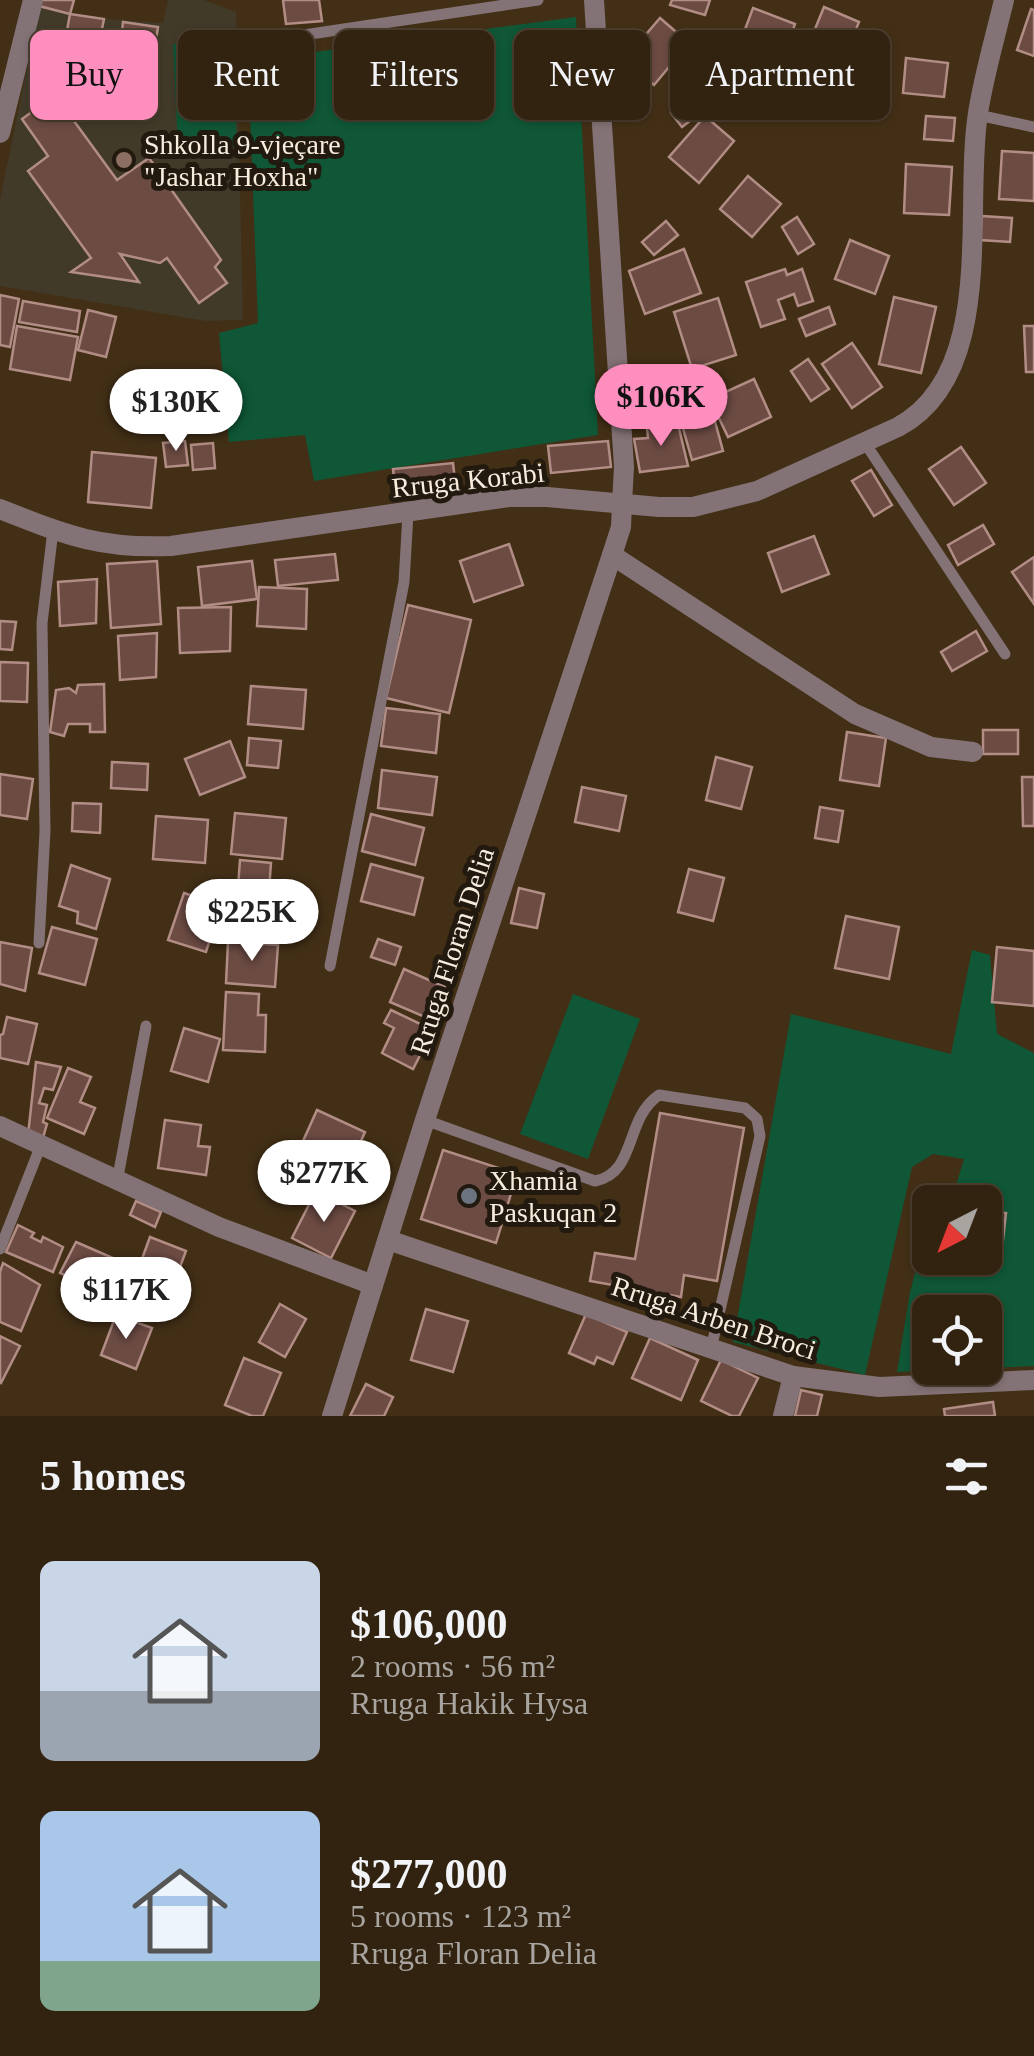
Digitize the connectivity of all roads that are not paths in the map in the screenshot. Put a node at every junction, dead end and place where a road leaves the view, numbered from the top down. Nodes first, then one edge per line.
1 (33, 0) edge
2 (538, 0) edge
3 (594, 0) edge
4 (1004, 0) edge
5 (314, 33) edge
6 (978, 115) junction
7 (1034, 127) edge
8 (0, 133) edge
9 (866, 443) junction
10 (622, 503) junction
11 (0, 509) edge
12 (408, 514) junction
13 (53, 530) junction
14 (612, 555) junction
15 (1005, 654) dead end
16 (974, 752) dead end
17 (39, 943) dead end
18 (330, 966) dead end
19 (146, 1026) dead end
20 (426, 1120) junction
21 (0, 1126) edge
22 (41, 1145) junction
23 (117, 1182) junction
24 (388, 1240) junction
25 (0, 1249) edge
26 (373, 1285) junction
27 (712, 1349) junction
28 (793, 1376) junction
29 (1034, 1380) edge
30 (332, 1416) edge
31 (783, 1416) edge

1 - 8 street
2 - 5 lane
3 - 10 street, Rruga Floran Delia
4 - 6 street, Rruga Korabi
6 - 7 lane
6 - 9 street, Rruga Korabi
9 - 10 street, Rruga Korabi
9 - 15 lane
10 - 12 street, Rruga Korabi
10 - 14 street, Rruga Floran Delia
11 - 13 street, Rruga Korabi
12 - 13 street, Rruga Korabi
12 - 18 lane
13 - 17 lane
14 - 16 street
14 - 20 street, Rruga Floran Delia
19 - 23 lane
20 - 24 street, Rruga Floran Delia
20 - 27 lane
21 - 22 street
22 - 23 street
22 - 25 lane
23 - 26 street
24 - 26 street, Rruga Floran Delia
24 - 27 street, Rruga Arben Broci
26 - 30 street, Rruga Floran Delia
27 - 28 street, Rruga Arben Broci
28 - 29 street, Rruga Arben Broci
28 - 31 street

